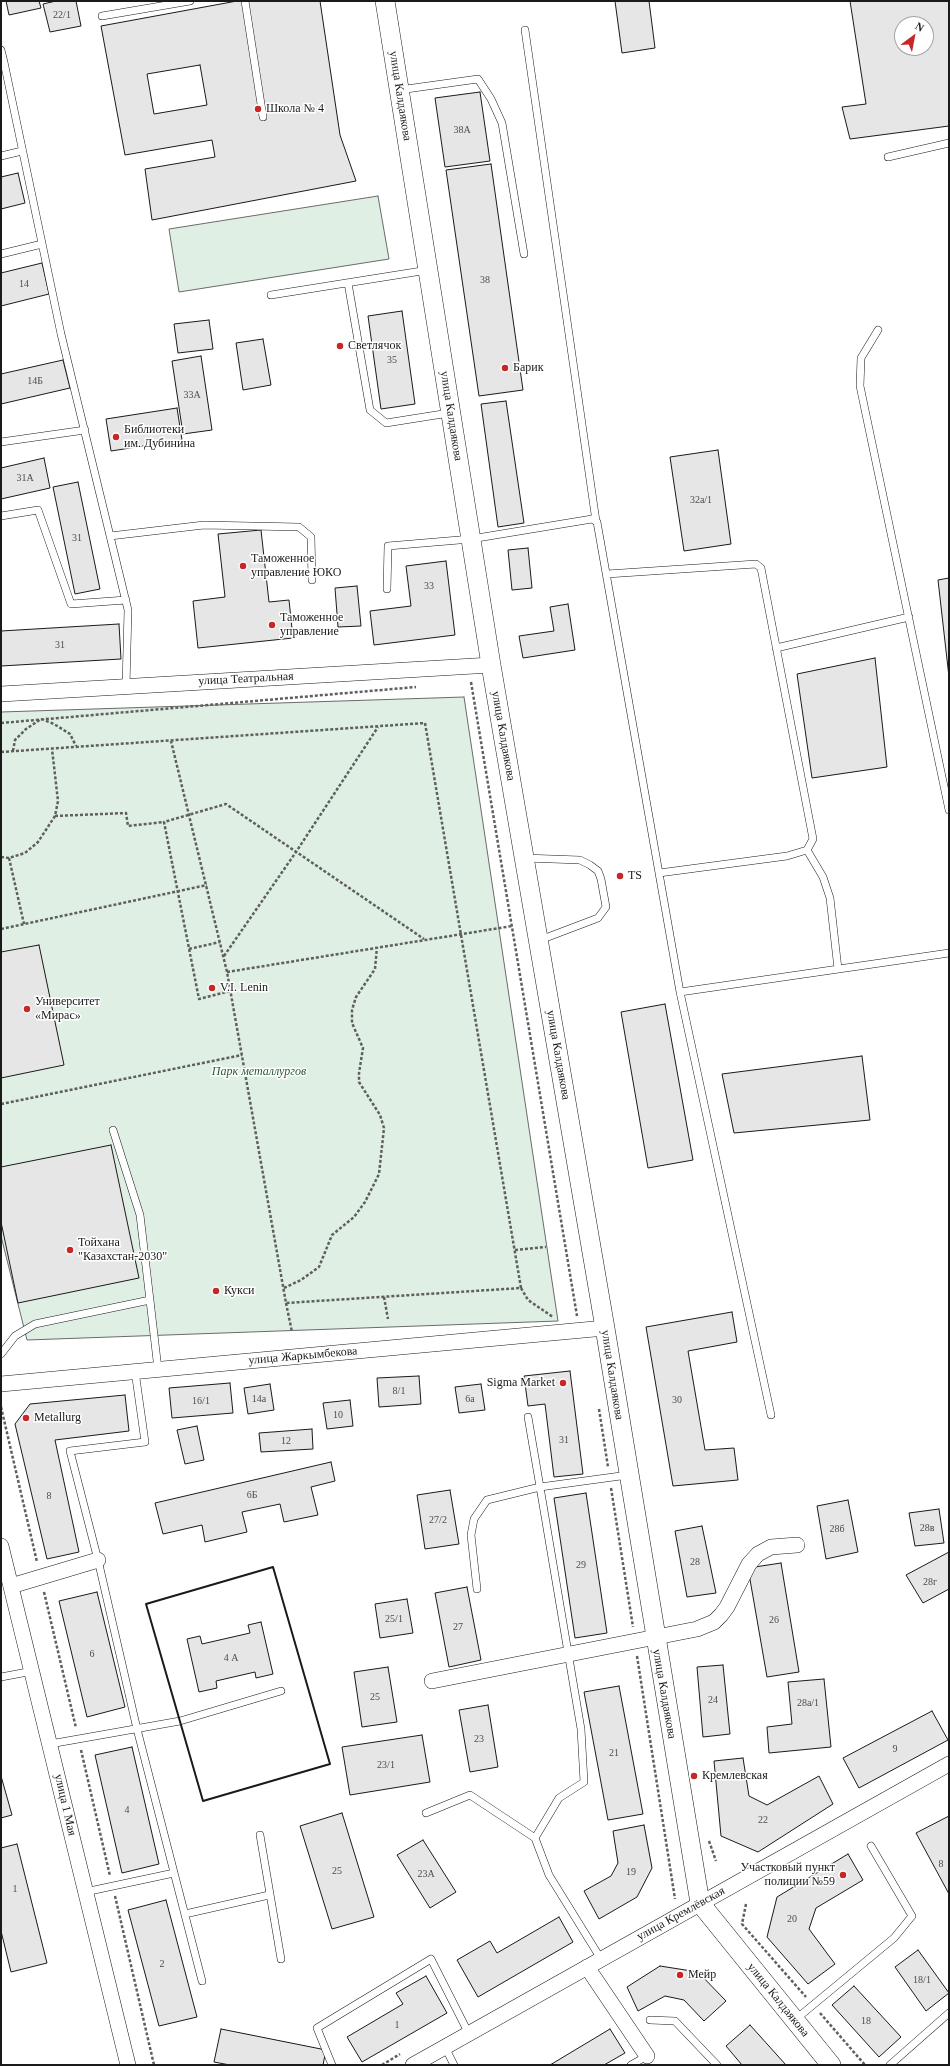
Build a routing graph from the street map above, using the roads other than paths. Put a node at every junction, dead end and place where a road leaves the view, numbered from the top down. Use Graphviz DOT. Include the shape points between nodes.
graph roads {
  1 [pos="190,1"];
  2 [pos="245,1"];
  3 [pos="385,1"];
  4 [pos="102,16"];
  5 [pos="526,30"];
  6 [pos="1,50"];
  7 [pos="2,63"];
  8 [pos="399,90"];
  9 [pos="263,117"];
  10 [pos="949,143"];
  11 [pos="22,151"];
  12 [pos="1,156"];
  13 [pos="888,157"];
  14 [pos="42,244"];
  15 [pos="1,254"];
  16 [pos="524,254"];
  17 [pos="428,270"];
  18 [pos="348,283"];
  19 [pos="271,295"];
  20 [pos="878,330"];
  21 [pos="451,413"];
  22 [pos="84,430"];
  23 [pos="1,442"];
  24 [pos="1,516"];
  25 [pos="596,521"];
  26 [pos="110,536"];
  27 [pos="471,539"];
  28 [pos="607,574"];
  29 [pos="312,580"];
  30 [pos="388,589"];
  31 [pos="126,600"];
  32 [pos="909,617"];
  33 [pos="776,648"];
  34 [pos="491,665"];
  35 [pos="126,686"];
  36 [pos="1,694"];
  37 [pos="949,810"];
  38 [pos="807,850"];
  39 [pos="524,858"];
  40 [pos="659,874"];
  41 [pos="538,940"];
  42 [pos="949,953"];
  43 [pos="838,970"];
  44 [pos="680,992"];
  45 [pos="113,1130"];
  46 [pos="150,1300"];
  47 [pos="605,1328"];
  48 [pos="1,1354"];
  49 [pos="158,1369"];
  50 [pos="135,1371"];
  51 [pos="1,1384"];
  52 [pos="771,1415"];
  53 [pos="528,1417"];
  54 [pos="628,1475"];
  55 [pos="540,1487"];
  56 [pos="797,1545"];
  57 [pos="1,1546"];
  58 [pos="98,1560"];
  59 [pos="11,1586"];
  60 [pos="477,1589"];
  61 [pos="655,1637"];
  62 [pos="567,1654"];
  63 [pos="33,1671"];
  64 [pos="1,1677"];
  65 [pos="432,1681"];
  66 [pos="281,1691"];
  67 [pos="137,1729"];
  68 [pos="50,1744"];
  69 [pos="949,1764"];
  70 [pos="426,1813"];
  71 [pos="260,1835"];
  72 [pos="535,1838"];
  73 [pos="871,1846"];
  74 [pos="174,1873"];
  75 [pos="85,1892"];
  76 [pos="269,1895"];
  77 [pos="700,1903"];
  78 [pos="185,1914"];
  79 [pos="281,1959"];
  80 [pos="601,1959"];
  81 [pos="587,1967"];
  82 [pos="202,1981"];
  83 [pos="949,2013"];
  84 [pos="650,2020"];
  85 [pos="794,2021"];
  86 [pos="469,2034"];
  87 [pos="445,2047"];
  88 [pos="647,2056"];
  89 [pos="826,2063"];
  90 [pos="128,2065"];
  91 [pos="332,2065"];
  92 [pos="413,2065"];
  93 [pos="454,2065"];
  94 [pos="631,2065"];
  95 [pos="716,2065"];
  96 [pos="890,2065"];
  1 -- 4 [label="lane"];
  2 -- 9 [label="lane"];
  3 -- 8 [label="street, улица Калдаякова"];
  5 -- 25 [label="lane"];
  6 -- 7 [label="lane"];
  7 -- 11 [label="lane"];
  8 -- 16 [label="lane" via="478,79 502,123"];
  8 -- 17 [label="street, улица Калдаякова"];
  10 -- 13 [label="lane"];
  11 -- 12 [label="lane"];
  11 -- 14 [label="lane"];
  14 -- 15 [label="lane"];
  14 -- 22 [label="lane"];
  17 -- 18 [label="lane"];
  17 -- 21 [label="street, улица Калдаякова"];
  18 -- 19 [label="lane"];
  18 -- 21 [label="lane" via="370,410 386,424"];
  20 -- 32 [label="lane" via="861,358 860,386"];
  21 -- 27 [label="street, улица Калдаякова"];
  22 -- 23 [label="lane"];
  22 -- 26 [label="lane"];
  24 -- 31 [label="lane" via="38,510 71,604"];
  25 -- 27 [label="lane" via="592,519"];
  25 -- 28 [label="lane"];
  26 -- 29 [label="lane" via="204,525 299,527 311,537"];
  26 -- 31 [label="lane"];
  27 -- 30 [label="lane" via="388,546"];
  27 -- 34 [label="street, улица Калдаякова"];
  28 -- 33 [label="lane" via="759,565"];
  28 -- 40 [label="lane"];
  31 -- 35 [label="lane"];
  32 -- 33 [label="lane"];
  32 -- 37 [label="lane"];
  33 -- 38 [label="lane" via="813,839"];
  34 -- 35 [label="street, улица Театральная"];
  34 -- 39 [label="street, улица Калдаякова"];
  35 -- 36 [label="street, улица Театральная"];
  38 -- 40 [label="lane" via="787,856"];
  38 -- 43 [label="lane" via="823,877 830,898"];
  39 -- 41 [label="street, улица Калдаякова"];
  39 -- 41 [label="lane" via="580,860 590,865 598,871 606,906 598,918 591,922"];
  40 -- 44 [label="lane"];
  41 -- 47 [label="street, улица Калдаякова"];
  42 -- 43 [label="lane"];
  43 -- 44 [label="lane"];
  44 -- 52 [label="lane"];
  45 -- 46 [label="lane" via="140,1215"];
  46 -- 48 [label="lane" via="35,1324 15,1336"];
  46 -- 49 [label="lane"];
  47 -- 49 [label="street, улица Жаркымбекова"];
  47 -- 54 [label="street, улица Калдаякова"];
  49 -- 50 [label="street, улица Жаркымбекова"];
  50 -- 51 [label="street, улица Жаркымбекова"];
  50 -- 58 [label="lane" via="145,1442 70,1451"];
  53 -- 55 [label="lane"];
  54 -- 55 [label="lane"];
  54 -- 61 [label="street, улица Калдаякова"];
  55 -- 60 [label="lane" via="487,1500 474,1519 471,1535"];
  55 -- 62 [label="lane"];
  56 -- 61 [label="street" via="771,1547 758,1554 749,1564 727,1607 714,1622 697,1629"];
  57 -- 59 [label="street, улица 1 Мая"];
  58 -- 59 [label="street"];
  58 -- 67 [label="lane"];
  59 -- 63 [label="street, улица 1 Мая"];
  61 -- 62 [label="street"];
  61 -- 77 [label="street, улица Калдаякова"];
  62 -- 65 [label="street"];
  62 -- 72 [label="lane" via="581,1729 584,1782 559,1798"];
  63 -- 64 [label="lane"];
  63 -- 68 [label="street, улица 1 Мая"];
  66 -- 67 [label="lane" via="180,1720"];
  67 -- 68 [label="lane"];
  67 -- 74 [label="lane"];
  68 -- 75 [label="street, улица 1 Мая"];
  69 -- 77 [label="street, улица Кремлёвская"];
  70 -- 72 [label="lane" via="470,1795"];
  71 -- 76 [label="lane"];
  72 -- 80 [label="lane" via="549,1875"];
  73 -- 85 [label="lane" via="912,1916 894,1938"];
  74 -- 75 [label="lane"];
  74 -- 78 [label="lane"];
  75 -- 90 [label="street, улица 1 Мая"];
  76 -- 78 [label="lane"];
  76 -- 79 [label="lane"];
  77 -- 80 [label="street, улица Кремлёвская"];
  77 -- 85 [label="street, улица Калдаякова"];
  78 -- 82 [label="lane"];
  80 -- 81 [label="street, улица Кремлёвская"];
  81 -- 86 [label="street, улица Кремлёвская"];
  81 -- 88 [label="street"];
  83 -- 96 [label="lane"];
  84 -- 95 [label="lane" via="675,2021"];
  85 -- 89 [label="street, улица Калдаякова"];
  86 -- 87 [label="street, улица Кремлёвская"];
  86 -- 91 [label="lane" via="431,1959 317,2028"];
  87 -- 92 [label="street, улица Кремлёвская"];
  87 -- 93 [label="lane"];
  88 -- 94 [label="lane"];
}
